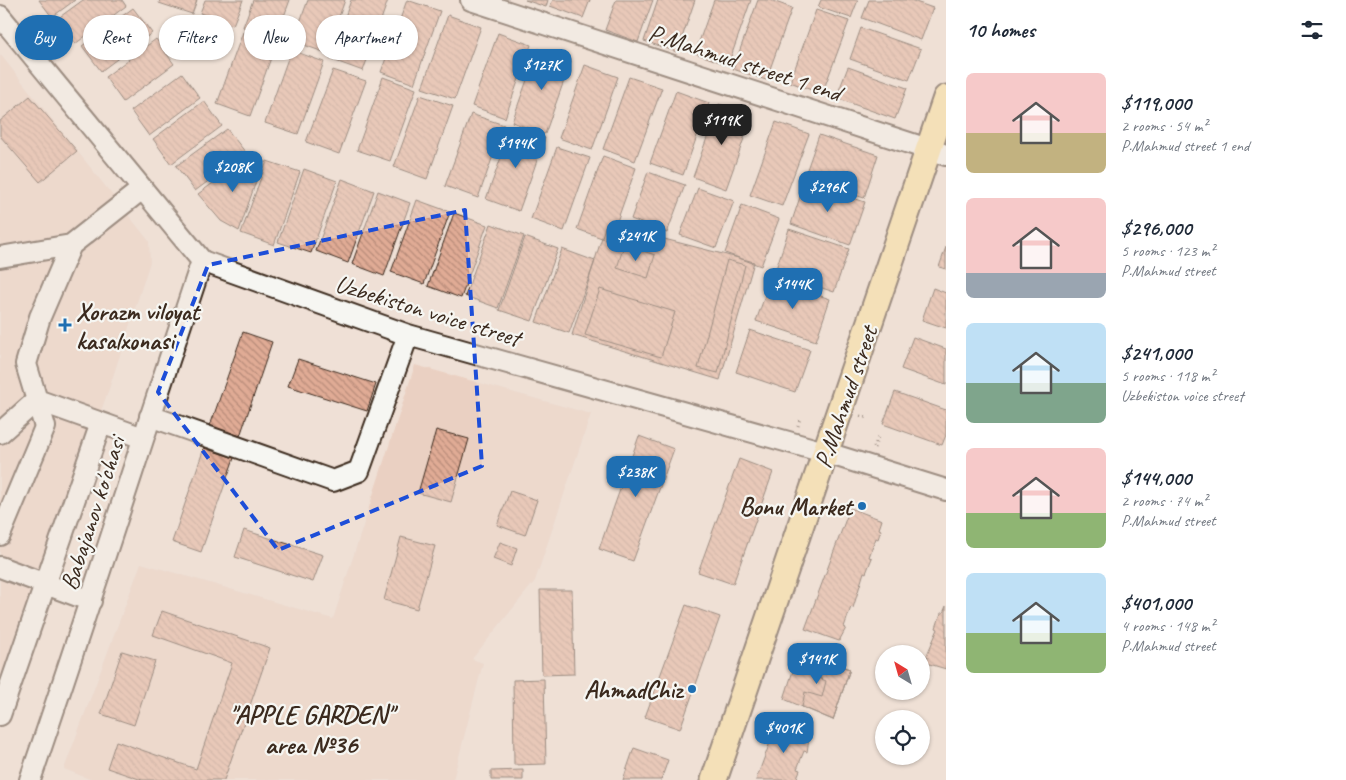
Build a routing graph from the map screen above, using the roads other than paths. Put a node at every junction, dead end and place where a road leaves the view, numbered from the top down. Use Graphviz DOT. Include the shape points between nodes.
graph roads {
  1 [pos="471,0"];
  2 [pos="0,16"];
  3 [pos="946,98"];
  4 [pos="937,152"];
  5 [pos="142,189"];
  6 [pos="71,245"];
  7 [pos="0,257"];
  8 [pos="202,261"];
  9 [pos="408,335"];
  10 [pos="37,400"];
  11 [pos="150,416"];
  12 [pos="101,423"];
  13 [pos="0,433"];
  14 [pos="143,438"];
  15 [pos="826,454"];
  16 [pos="946,490"];
  17 [pos="0,535"];
  18 [pos="0,567"];
  19 [pos="44,583"];
  20 [pos="92,601"];
  21 [pos="0,715"];
  22 [pos="30,780"];
  23 [pos="714,780"];
  1 -- 4 [label="street, P.Mahmud street 1 end"];
  2 -- 5 [label="street"];
  3 -- 4 [label="main road, P.Mahmud street"];
  4 -- 15 [label="main road, P.Mahmud street"];
  5 -- 6 [label="street"];
  5 -- 8 [label="street"];
  6 -- 7 [label="street"];
  6 -- 10 [label="street" via="40,317 26,364"];
  8 -- 9 [label="street, Uzbekiston voice street"];
  8 -- 11 [label="street, Babajanov ko'chasi"];
  9 -- 11 [label="street" via="360,471 333,481"];
  9 -- 15 [label="street, Uzbekiston voice street"];
  10 -- 12 [label="street"];
  10 -- 13 [label="street"];
  10 -- 17 [label="street" via="45,426"];
  11 -- 14 [label="street, Babajanov ko'chasi"];
  12 -- 14 [label="street"];
  12 -- 19 [label="street"];
  14 -- 20 [label="street, Babajanov ko'chasi"];
  15 -- 16 [label="street, Uzbekiston voice street"];
  15 -- 23 [label="main road, P.Mahmud street"];
  18 -- 19 [label="street"];
  19 -- 20 [label="street"];
  19 -- 21 [label="street"];
  20 -- 22 [label="street, Babajanov ko'chasi"];
}
